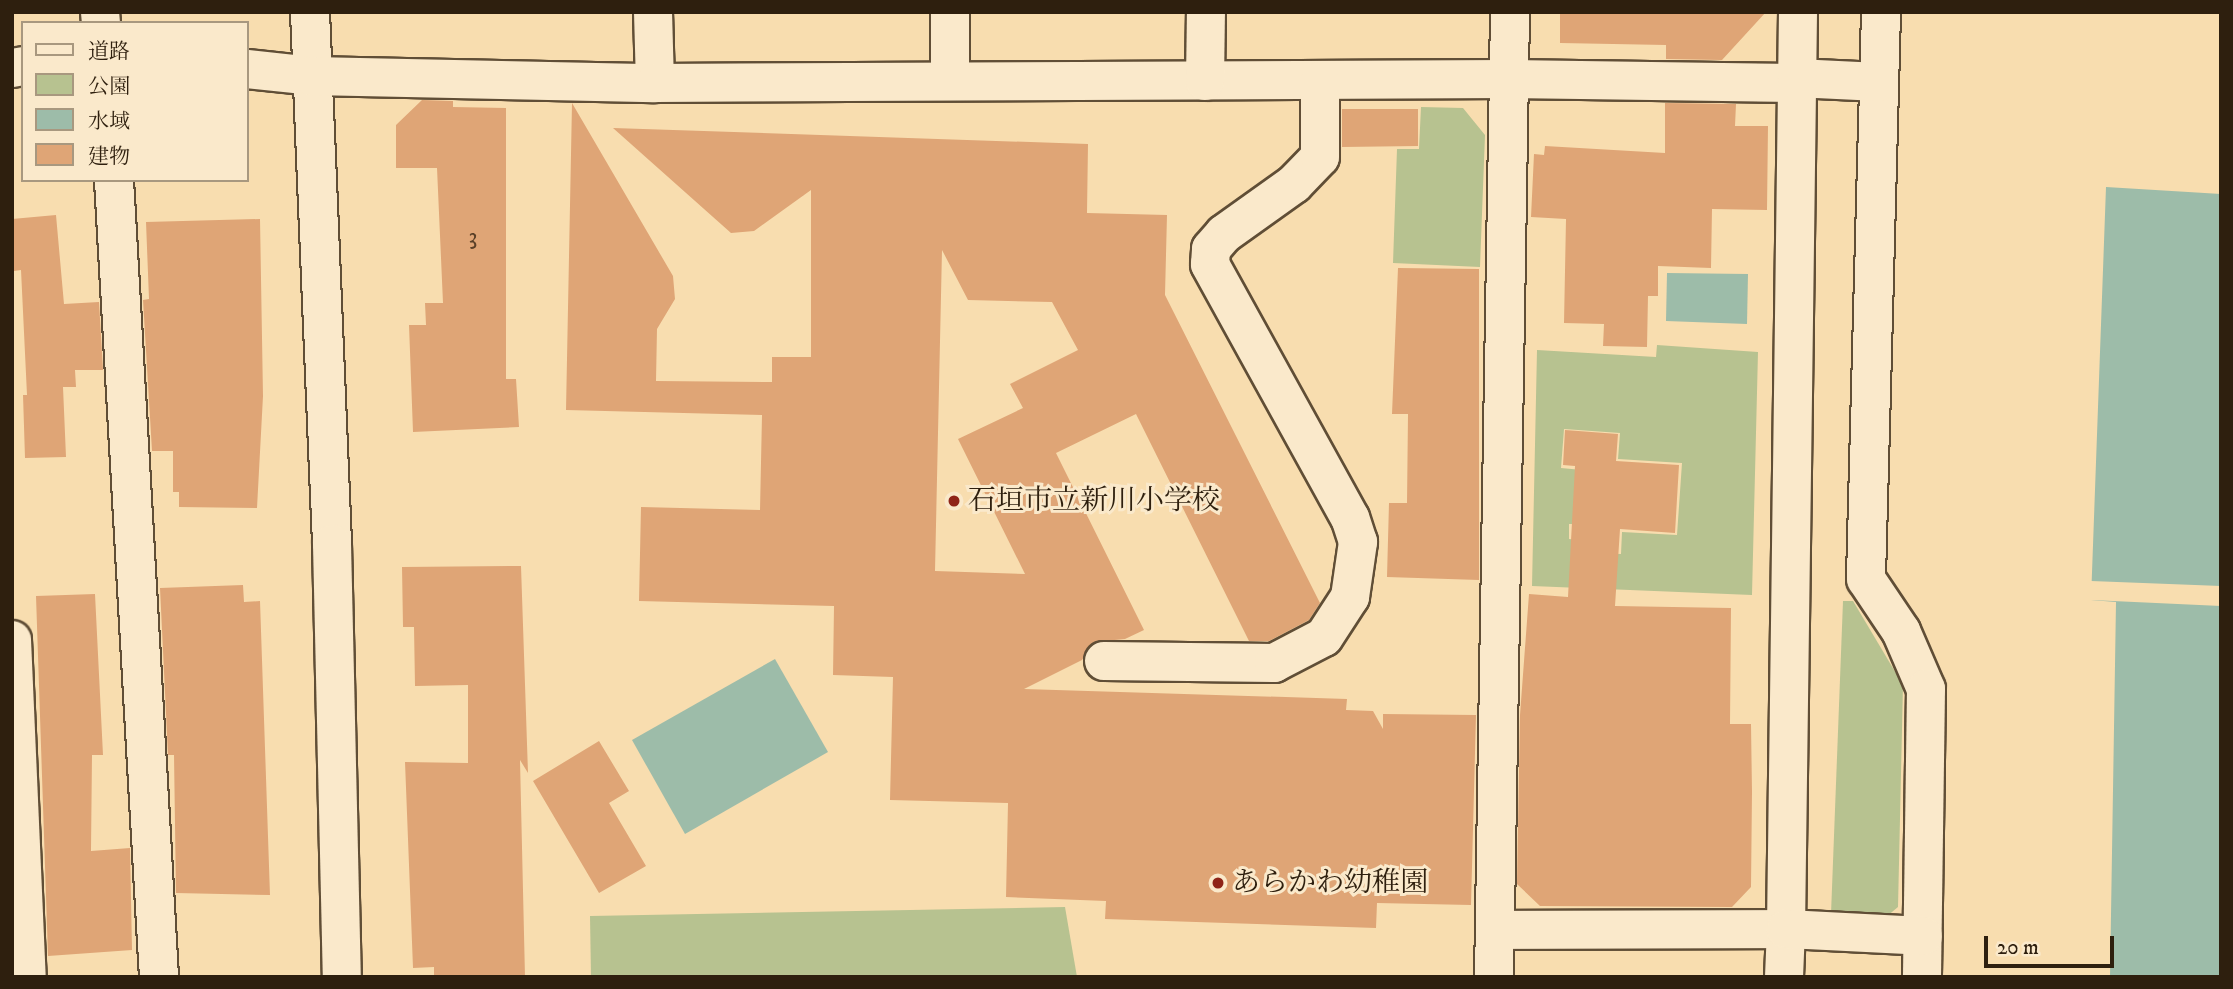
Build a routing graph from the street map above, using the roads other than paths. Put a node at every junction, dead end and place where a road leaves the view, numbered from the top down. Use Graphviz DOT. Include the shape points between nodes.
graph roads {
  1 [pos="310,12"];
  2 [pos="653,12"];
  3 [pos="950,12"];
  4 [pos="1206,12"];
  5 [pos="1510,12"];
  6 [pos="1798,12"];
  7 [pos="1881,12"];
  8 [pos="248,69"];
  9 [pos="312,76"];
  10 [pos="1509,79"];
  11 [pos="950,80"];
  12 [pos="1320,81"];
  13 [pos="1796,81"];
  14 [pos="1879,82"];
  15 [pos="655,83"];
  16 [pos="1187,88"];
  17 [pos="114,182"];
  18 [pos="12,640"];
  19 [pos="1104,661"];
  20 [pos="1786,929"];
  21 [pos="1495,930"];
  22 [pos="1923,936"];
  23 [pos="27,977"];
  24 [pos="159,977"];
  25 [pos="342,977"];
  26 [pos="1494,977"];
  27 [pos="1784,977"];
  28 [pos="1922,977"];
  1 -- 9 [label="street"];
  2 -- 15 [label="street"];
  3 -- 11 [label="street"];
  4 -- 16 [label="street"];
  5 -- 10 [label="street"];
  6 -- 13 [label="street"];
  7 -- 14 [label="street"];
  8 -- 9 [label="street"];
  9 -- 15 [label="street"];
  9 -- 25 [label="street" via="332,544"];
  10 -- 12 [label="street"];
  10 -- 13 [label="street"];
  10 -- 21 [label="street"];
  11 -- 15 [label="street"];
  11 -- 16 [label="street"];
  12 -- 16 [label="street"];
  12 -- 19 [label="street" via="1320,157 1294,184 1224,234 1211,249 1210,264 1350,518 1358,542 1350,597 1324,637 1274,663"];
  13 -- 14 [label="street"];
  13 -- 20 [label="street"];
  14 -- 22 [label="street" via="1866,579 1901,631 1926,689"];
  17 -- 24 [label="street"];
  18 -- 23 [label="street"];
  20 -- 21 [label="street"];
  20 -- 22 [label="street"];
  20 -- 27 [label="street"];
  21 -- 26 [label="street"];
  22 -- 28 [label="street"];
}
